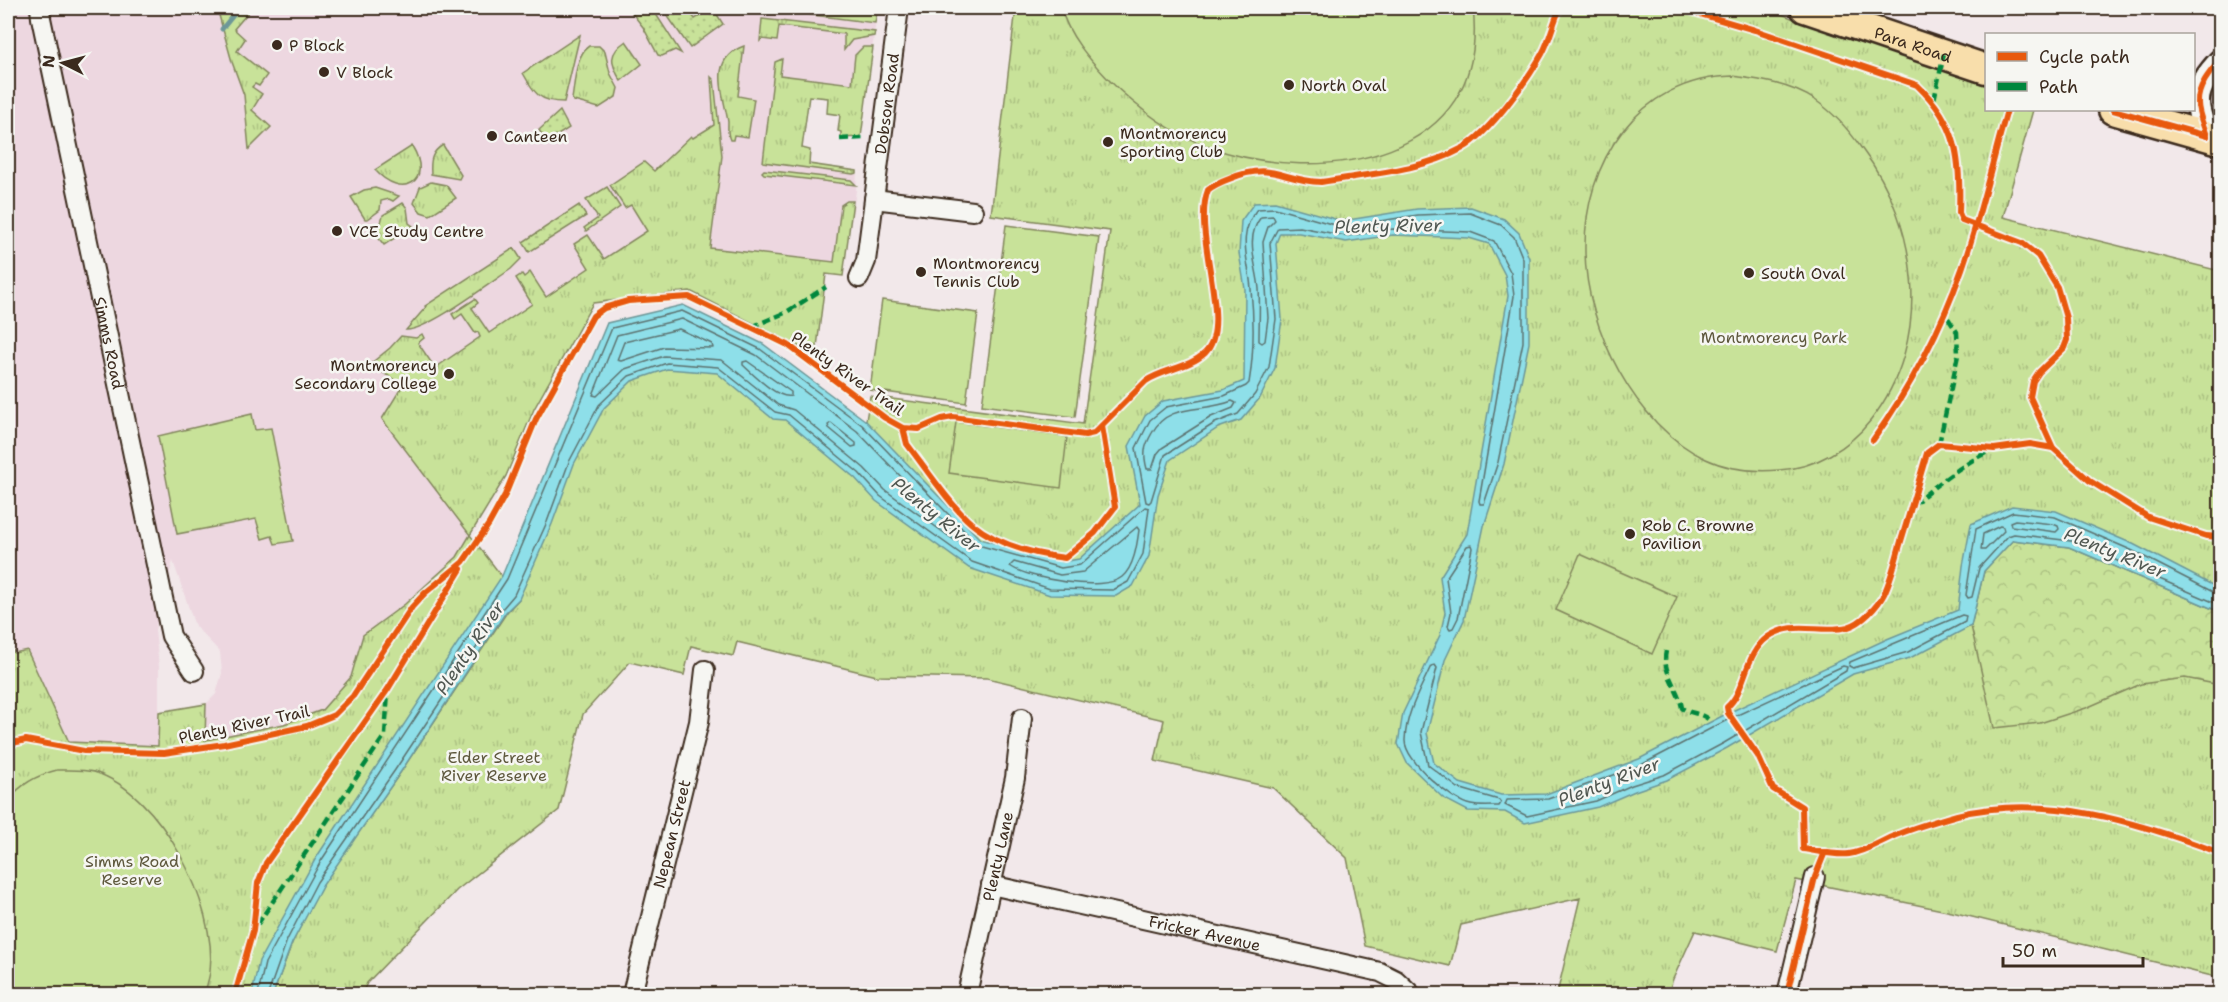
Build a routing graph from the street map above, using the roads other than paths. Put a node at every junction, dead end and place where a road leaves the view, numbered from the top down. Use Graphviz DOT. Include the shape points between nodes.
graph roads {
  1 [pos="40,8"];
  2 [pos="899,8"];
  3 [pos="1805,8"];
  4 [pos="2220,61"];
  5 [pos="1985,69"];
  6 [pos="2118,111"];
  7 [pos="2216,130"];
  8 [pos="874,199"];
  9 [pos="973,211"];
  10 [pos="859,278"];
  11 [pos="194,670"];
  12 [pos="705,670"];
  13 [pos="1022,718"];
  14 [pos="1815,877"];
  15 [pos="991,885"];
  16 [pos="632,994"];
  17 [pos="967,994"];
  18 [pos="1410,994"];
  19 [pos="1787,994"];
  1 -- 11 [label="street, Simms Road" via="171,636"];
  2 -- 8 [label="street, Dobson Road"];
  3 -- 5 [label="main road, Para Road"];
  4 -- 7 [label="street" via="2207,76 2198,104"];
  6 -- 7 [label="main road"];
  8 -- 9 [label="street"];
  8 -- 10 [label="street, Dobson Road" via="866,261"];
  12 -- 16 [label="street, Nepean Street" via="699,722"];
  13 -- 15 [label="street, Plenty Lane" via="1015,778"];
  14 -- 19 [label="street"];
  15 -- 17 [label="street, Plenty Lane"];
  15 -- 18 [label="street, Fricker Avenue" via="1380,972 1396,980"];
}
